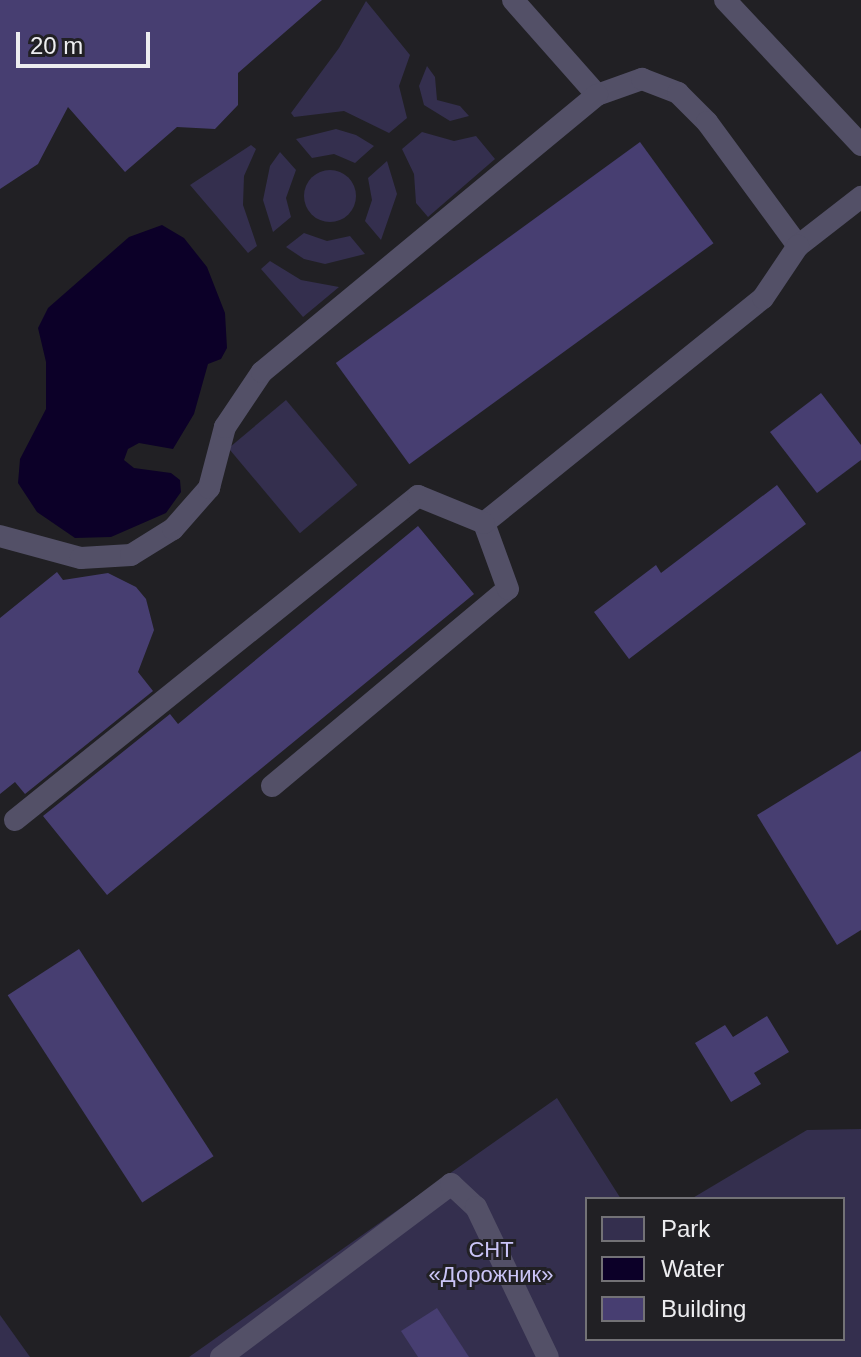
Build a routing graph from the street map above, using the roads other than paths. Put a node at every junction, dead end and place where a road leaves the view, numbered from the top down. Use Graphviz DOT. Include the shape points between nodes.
graph roads {
  1 [pos="513,0"];
  2 [pos="725,0"];
  3 [pos="597,95"];
  4 [pos="861,145"];
  5 [pos="861,197"];
  6 [pos="798,246"];
  7 [pos="484,523"];
  8 [pos="0,536"];
  9 [pos="272,786"];
  10 [pos="15,820"];
  11 [pos="221,1357"];
  12 [pos="548,1357"];
  1 -- 3 [label="lane"];
  2 -- 4 [label="lane"];
  3 -- 6 [label="lane" via="642,79 678,93 707,122"];
  3 -- 8 [label="lane" via="262,372 225,427 209,488 173,529 131,555 81,558"];
  5 -- 6 [label="lane"];
  6 -- 7 [label="lane" via="763,298"];
  7 -- 9 [label="lane" via="508,589"];
  7 -- 10 [label="lane" via="418,496"];
  11 -- 12 [label="lane" via="451,1184 476,1207"];
}
